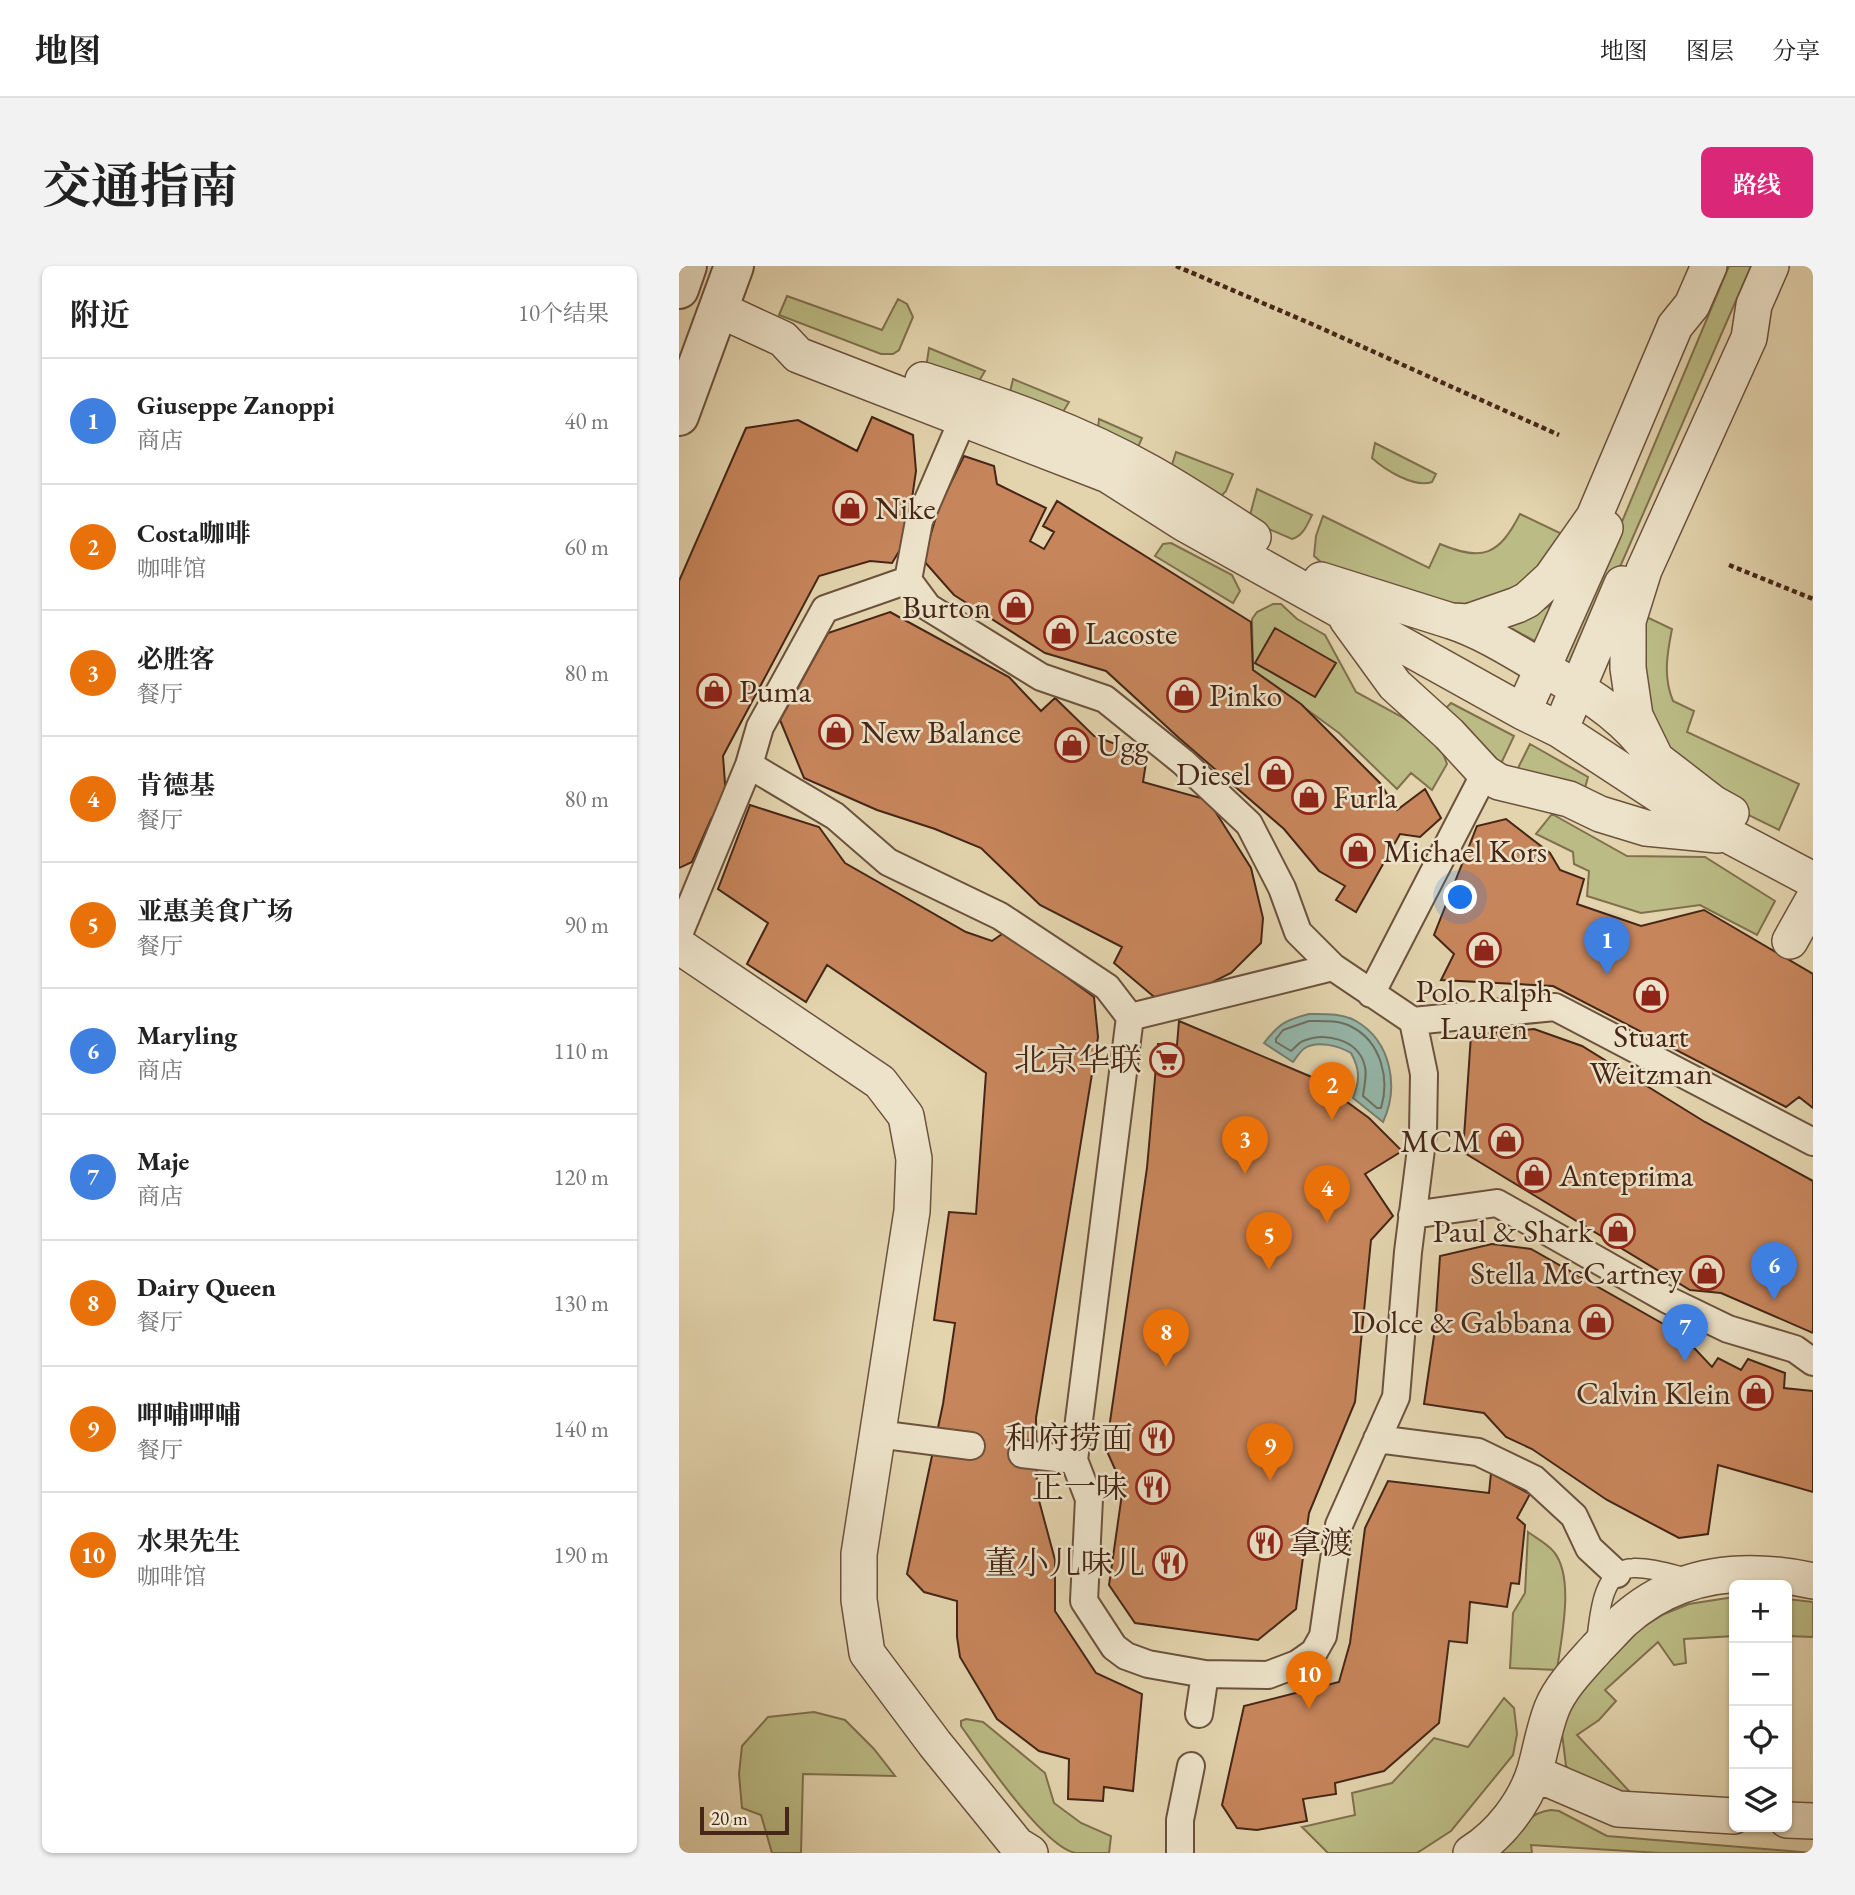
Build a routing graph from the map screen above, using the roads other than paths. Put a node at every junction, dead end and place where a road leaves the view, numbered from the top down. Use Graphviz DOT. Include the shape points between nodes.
graph roads {
  1 [pos="687,266"];
  2 [pos="734,266"];
  3 [pos="1709,266"];
  4 [pos="1771,266"];
  5 [pos="679,289"];
  6 [pos="1692,304"];
  7 [pos="1754,305"];
  8 [pos="718,309"];
  9 [pos="912,388"];
  10 [pos="679,416"];
  11 [pos="963,419"];
  12 [pos="908,580"];
  13 [pos="1341,610"];
  14 [pos="1451,621"];
  15 [pos="1544,669"];
  16 [pos="1578,689"];
  17 [pos="1523,712"];
  18 [pos="1560,730"];
  19 [pos="1656,760"];
  20 [pos="749,765"];
  21 [pos="1485,773"];
  22 [pos="1732,836"];
  23 [pos="1803,867"];
  24 [pos="1813,900"];
  25 [pos="679,934"];
  26 [pos="1790,942"];
  27 [pos="679,946"];
  28 [pos="1333,967"];
  29 [pos="1371,994"];
  30 [pos="1130,1017"];
  31 [pos="1413,1021"];
  32 [pos="1813,1142"];
  33 [pos="1412,1215"];
  34 [pos="1813,1362"];
  35 [pos="877,1434"];
  36 [pos="1377,1439"];
  37 [pos="971,1446"];
  38 [pos="1022,1454"];
  39 [pos="1074,1460"];
  40 [pos="1617,1574"];
  41 [pos="1698,1580"];
  42 [pos="1813,1581"];
  43 [pos="1594,1651"];
  44 [pos="1205,1674"];
  45 [pos="1199,1714"];
  46 [pos="1191,1766"];
  47 [pos="1534,1773"];
  48 [pos="1729,1816"];
  49 [pos="1792,1820"];
  50 [pos="1813,1821"];
  51 [pos="1030,1853"];
  52 [pos="1180,1853"];
  53 [pos="1471,1853"];
  1 -- 5 [label="street"];
  2 -- 8 [label="street"];
  3 -- 6 [label="street"];
  4 -- 7 [label="street"];
  6 -- 14 [label="street" via="1675,326 1594,517 1551,578 1517,605 1468,622"];
  6 -- 15 [label="street" via="1692,328"];
  7 -- 16 [label="street" via="1730,327"];
  7 -- 19 [label="street" via="1749,338 1644,570 1629,621 1628,668 1635,716"];
  8 -- 9 [label="street" via="783,339 807,338"];
  8 -- 10 [label="street"];
  9 -- 11 [label="street"];
  9 -- 14 [label="street" via="984,400 1078,436 1138,466 1324,583"];
  11 -- 12 [label="street" via="919,521"];
  11 -- 13 [label="street" via="1108,475 1185,524"];
  12 -- 20 [label="street" via="825,609 760,727"];
  12 -- 28 [label="street" via="928,607 1041,677 1105,699 1183,762 1249,824 1282,888 1298,932"];
  13 -- 17 [label="street"];
  13 -- 21 [label="street" via="1395,685"];
  14 -- 15 [label="street" via="1476,629"];
  15 -- 16 [label="street"];
  15 -- 17 [label="street"];
  16 -- 18 [label="street"];
  16 -- 19 [label="street" via="1623,720"];
  17 -- 18 [label="street"];
  18 -- 22 [label="street" via="1690,815"];
  19 -- 23 [label="street"];
  20 -- 25 [label="street"];
  20 -- 30 [label="street" via="835,817 888,862 1000,916 1064,958 1107,987"];
  21 -- 22 [label="street" via="1499,782 1569,799 1646,828"];
  21 -- 29 [label="street"];
  22 -- 23 [label="street"];
  24 -- 26 [label="street"];
  27 -- 35 [label="street" via="880,1082 906,1116 914,1159 912,1211"];
  28 -- 29 [label="street"];
  28 -- 30 [label="street"];
  29 -- 31 [label="street"];
  30 -- 39 [label="street"];
  31 -- 32 [label="street" via="1555,1007"];
  31 -- 33 [label="street" via="1424,1074 1423,1133"];
  33 -- 34 [label="street" via="1497,1203 1668,1300 1728,1329 1795,1349"];
  33 -- 36 [label="street" via="1396,1397"];
  35 -- 37 [label="street"];
  35 -- 51 [label="street" via="859,1554 859,1600 867,1653 1017,1845"];
  36 -- 40 [label="street" via="1478,1452 1534,1479 1574,1516 1589,1548"];
  36 -- 44 [label="street" via="1339,1525 1324,1636 1314,1652 1268,1675"];
  38 -- 39 [label="street"];
  39 -- 44 [label="street" via="1089,1499 1084,1601 1114,1647 1126,1656"];
  40 -- 41 [label="lane" via="1634,1567"];
  40 -- 43 [label="lane" via="1605,1595"];
  41 -- 42 [label="street" via="1721,1573 1757,1572"];
  41 -- 43 [label="street" via="1648,1602"];
  43 -- 47 [label="street" via="1553,1707"];
  44 -- 45 [label="street"];
  46 -- 52 [label="street" via="1180,1820"];
  47 -- 48 [label="street" via="1618,1809"];
  47 -- 53 [label="street" via="1516,1810"];
  49 -- 50 [label="street"];
}
